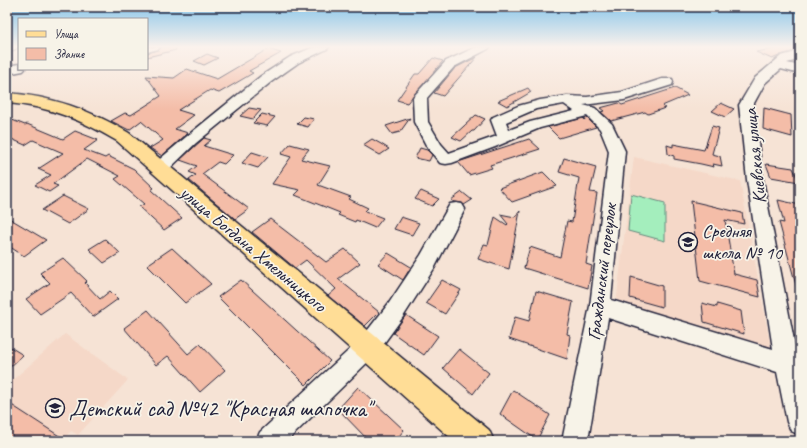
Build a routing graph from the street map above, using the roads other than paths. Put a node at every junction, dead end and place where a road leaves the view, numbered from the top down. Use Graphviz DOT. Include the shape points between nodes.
graph roads {
  1 [pos="18,68"];
  2 [pos="282,68"];
  3 [pos="446,68"];
  4 [pos="775,68"];
  5 [pos="7,70"];
  6 [pos="667,82"];
  7 [pos="7,98"];
  8 [pos="567,100"];
  9 [pos="590,111"];
  10 [pos="505,138"];
  11 [pos="160,168"];
  12 [pos="456,209"];
  13 [pos="600,306"];
  14 [pos="368,347"];
  15 [pos="793,366"];
  16 [pos="800,422"];
  17 [pos="270,441"];
  18 [pos="478,441"];
  19 [pos="575,441"];
  1 -- 5 [label="street"];
  2 -- 11 [label="street" via="191,140"];
  3 -- 10 [label="street" via="420,97 421,122 435,147 446,158"];
  4 -- 15 [label="street, Киевская улица" via="760,81 746,105 755,180"];
  6 -- 8 [label="street" via="624,96 587,101"];
  7 -- 11 [label="main road, улица Богдана Хмельницкого" via="58,107 99,122 123,137"];
  8 -- 9 [label="street, Гражданский переулок" via="580,109"];
  8 -- 10 [label="street" via="521,109 498,120"];
  9 -- 10 [label="street" via="535,125"];
  9 -- 13 [label="street, Гражданский переулок" via="607,127 617,151"];
  11 -- 14 [label="main road, улица Богдана Хмельницкого"];
  12 -- 14 [label="street" via="428,261"];
  13 -- 15 [label="street"];
  13 -- 19 [label="street, Гражданский переулок"];
  14 -- 17 [label="street"];
  14 -- 18 [label="main road, улица Богдана Хмельницкого"];
  15 -- 16 [label="street, Киевская улица"];
}
